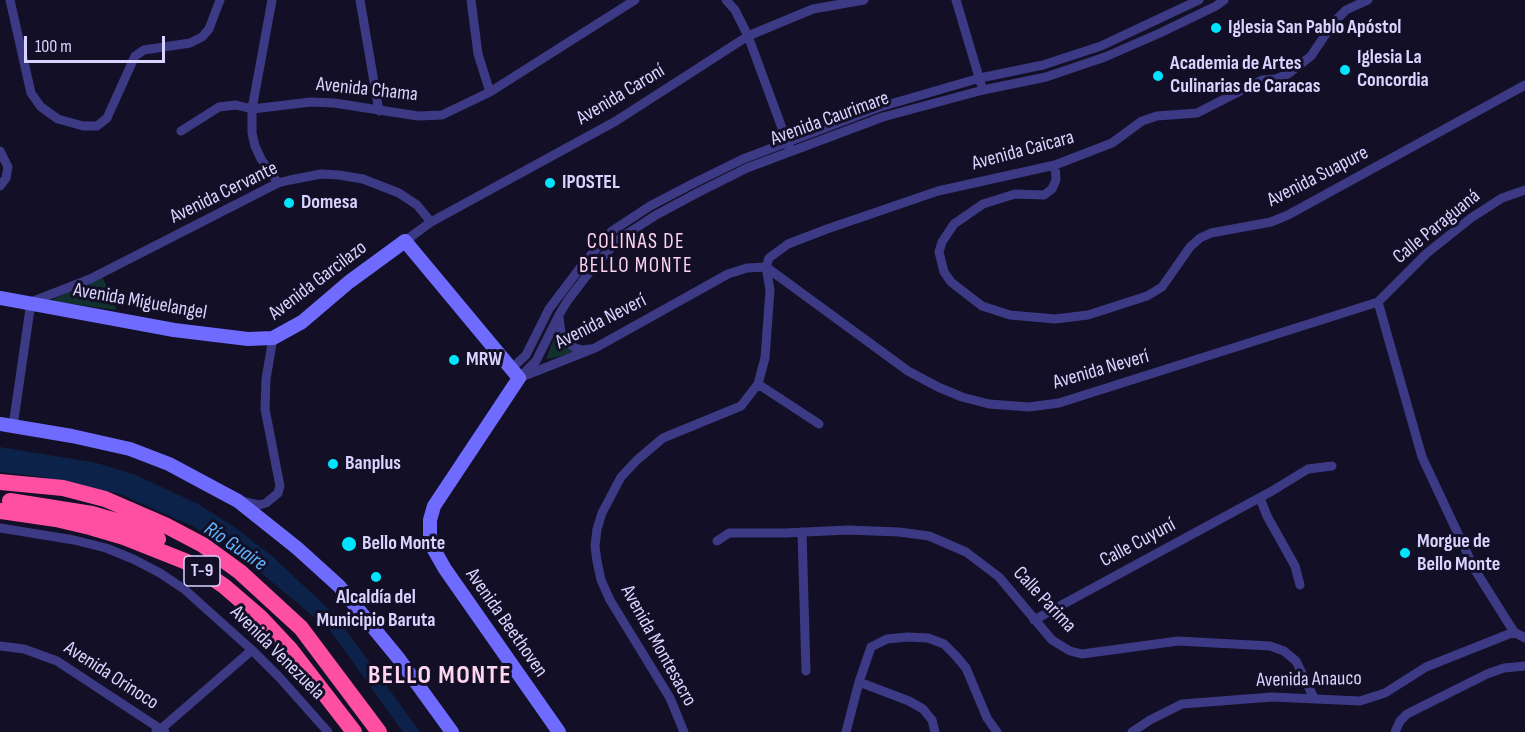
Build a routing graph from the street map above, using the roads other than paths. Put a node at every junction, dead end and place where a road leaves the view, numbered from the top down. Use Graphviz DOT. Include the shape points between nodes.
graph roads {
  1 [pos="10,0"];
  2 [pos="220,0"];
  3 [pos="272,0"];
  4 [pos="360,0"];
  5 [pos="471,0"];
  6 [pos="635,0"];
  7 [pos="726,0"];
  8 [pos="864,0"];
  9 [pos="956,0"];
  10 [pos="1199,0"];
  11 [pos="1224,0"];
  12 [pos="1368,0"];
  13 [pos="748,36"];
  14 [pos="980,78"];
  15 [pos="1525,86"];
  16 [pos="983,90"];
  17 [pos="490,92"];
  18 [pos="252,109"];
  19 [pos="379,111"];
  20 [pos="181,131"];
  21 [pos="788,142"];
  22 [pos="0,151"];
  23 [pos="791,152"];
  24 [pos="1055,165"];
  25 [pos="278,183"];
  26 [pos="0,186"];
  27 [pos="1525,190"];
  28 [pos="431,222"];
  29 [pos="405,241"];
  30 [pos="766,267"];
  31 [pos="0,298"];
  32 [pos="31,302"];
  33 [pos="1378,302"];
  34 [pos="560,313"];
  35 [pos="273,338"];
  36 [pos="595,348"];
  37 [pos="515,374"];
  38 [pos="758,384"];
  39 [pos="819,424"];
  40 [pos="6,425"];
  41 [pos="1332,466"];
  42 [pos="0,482"];
  43 [pos="1260,498"];
  44 [pos="0,500"];
  45 [pos="238,501"];
  46 [pos="0,511"];
  47 [pos="0,528"];
  48 [pos="802,532"];
  49 [pos="717,541"];
  50 [pos="1300,585"];
  51 [pos="224,586"];
  52 [pos="1034,620"];
  53 [pos="1514,632"];
  54 [pos="1525,638"];
  55 [pos="0,646"];
  56 [pos="252,650"];
  57 [pos="1525,666"];
  58 [pos="806,671"];
  59 [pos="859,682"];
  60 [pos="1314,698"];
  61 [pos="160,731"];
  62 [pos="328,732"];
  63 [pos="354,732"];
  64 [pos="379,732"];
  65 [pos="452,732"];
  66 [pos="559,732"];
  67 [pos="684,732"];
  68 [pos="846,732"];
  69 [pos="935,732"];
  70 [pos="997,732"];
  71 [pos="1132,732"];
  72 [pos="1395,732"];
  1 -- 2 [label="street" via="31,93 41,107 58,119 97,126 107,118 135,56 202,37"];
  3 -- 18 [label="street"];
  4 -- 19 [label="street"];
  5 -- 17 [label="street" via="473,31"];
  6 -- 17 [label="street, Avenida Chama"];
  7 -- 13 [label="street"];
  8 -- 13 [label="street, Avenida Caroní" via="813,9"];
  9 -- 14 [label="street"];
  10 -- 14 [label="street, Avenida Caurimare" via="1101,46 1043,65"];
  11 -- 16 [label="street, Avenida Caurimare" via="1105,57 1046,77"];
  12 -- 24 [label="street, Avenida Caicara" via="1346,10 1311,56 1288,74 1262,80 1197,113 1142,121 1113,143"];
  13 -- 21 [label="street"];
  13 -- 28 [label="street, Avenida Caroní" via="616,121"];
  14 -- 16 [label="street"];
  14 -- 21 [label="street, Avenida Caurimare" via="880,108"];
  15 -- 24 [label="street, Avenida Suapure" via="1288,215 1200,238 1162,287 1147,296 1088,315 1055,319 1010,315 982,306 944,272 939,252 942,242 954,224 983,204 1015,194 1044,195 1056,180"];
  16 -- 23 [label="street, Avenida Caurimare" via="883,117"];
  17 -- 19 [label="street, Avenida Chama" via="442,115"];
  18 -- 19 [label="street, Avenida Chama" via="311,102"];
  18 -- 20 [label="street, Avenida Chama" via="236,105 219,107"];
  18 -- 25 [label="street" via="255,146"];
  21 -- 23 [label="street"];
  21 -- 37 [label="street, Avenida Caurimare" via="694,183 612,231 549,309"];
  22 -- 26 [label="street" via="8,167"];
  23 -- 34 [label="street, Avenida Caurimare" via="699,192 619,240"];
  24 -- 30 [label="street, Avenida Caicara" via="938,191 827,229 788,244 769,258"];
  25 -- 28 [label="street, Avenida Cervante" via="321,174 363,179 399,193 417,205"];
  25 -- 32 [label="street, Avenida Cervante" via="118,266"];
  27 -- 33 [label="street, Calle Paraguaná" via="1502,198 1471,218 1427,253"];
  28 -- 29 [label="street, Avenida Caroní"];
  29 -- 35 [label="street, Avenida Garcilazo" via="302,322"];
  29 -- 37 [label="street"];
  30 -- 33 [label="street, Avenida Neverí" via="924,380 962,397 1021,407 1074,400"];
  30 -- 36 [label="street, Avenida Neverí" via="728,274"];
  30 -- 38 [label="street, Avenida Montesacro" via="770,290 765,358"];
  31 -- 32 [label="street, Avenida Miguelangel"];
  32 -- 35 [label="street, Avenida Miguelangel" via="174,330 248,339"];
  32 -- 40 [label="street"];
  33 -- 53 [label="street" via="1422,458 1475,570"];
  34 -- 36 [label="street" via="559,326 566,341 574,348"];
  34 -- 37 [label="street, Avenida Caurimare" via="536,361"];
  35 -- 45 [label="street, Avenida Garcilazo" via="265,409 280,486 266,504"];
  36 -- 37 [label="street, Avenida Neverí"];
  37 -- 66 [label="street, Avenida Beethoven" via="434,506 430,535 438,558 456,587"];
  38 -- 39 [label="street"];
  38 -- 67 [label="street, Avenida Montesacro" via="741,406 663,438 637,460 621,477 597,529 595,546 601,580 670,698"];
  40 -- 45 [label="street" via="130,449 169,464"];
  41 -- 43 [label="street, Calle Cuyuní" via="1308,469"];
  42 -- 64 [label="highway, T-9" via="63,488 105,499 203,545 240,572 302,628"];
  43 -- 50 [label="street" via="1295,566"];
  43 -- 52 [label="street, Calle Cuyuní"];
  44 -- 51 [label="highway" via="92,513 123,523 207,565"];
  45 -- 65 [label="street" via="339,586"];
  46 -- 51 [label="highway, T-9" via="56,519 124,537 192,564"];
  47 -- 56 [label="street, Avenida Venezuela" via="74,540 133,559 184,589"];
  48 -- 49 [label="street, Calle Parima" via="729,533"];
  48 -- 52 [label="street, Calle Parima" via="848,530 929,536 966,552 999,577"];
  48 -- 58 [label="street"];
  51 -- 63 [label="highway, T-9" via="290,649"];
  52 -- 60 [label="street, Calle Parima" via="1061,647 1082,654 1178,641 1270,646 1296,661"];
  53 -- 54 [label="street"];
  53 -- 60 [label="street, Avenida Anauco" via="1426,667 1385,693 1360,701"];
  55 -- 61 [label="street, Avenida Orinoco" via="24,649 57,661"];
  56 -- 61 [label="street"];
  56 -- 62 [label="street, Avenida Venezuela"];
  57 -- 72 [label="street" via="1487,674 1407,714"];
  59 -- 68 [label="street"];
  59 -- 69 [label="street" via="923,709"];
  59 -- 70 [label="street" via="872,647 887,639 928,638 944,644 966,668"];
  60 -- 71 [label="street, Avenida Anauco" via="1182,704"];
}
